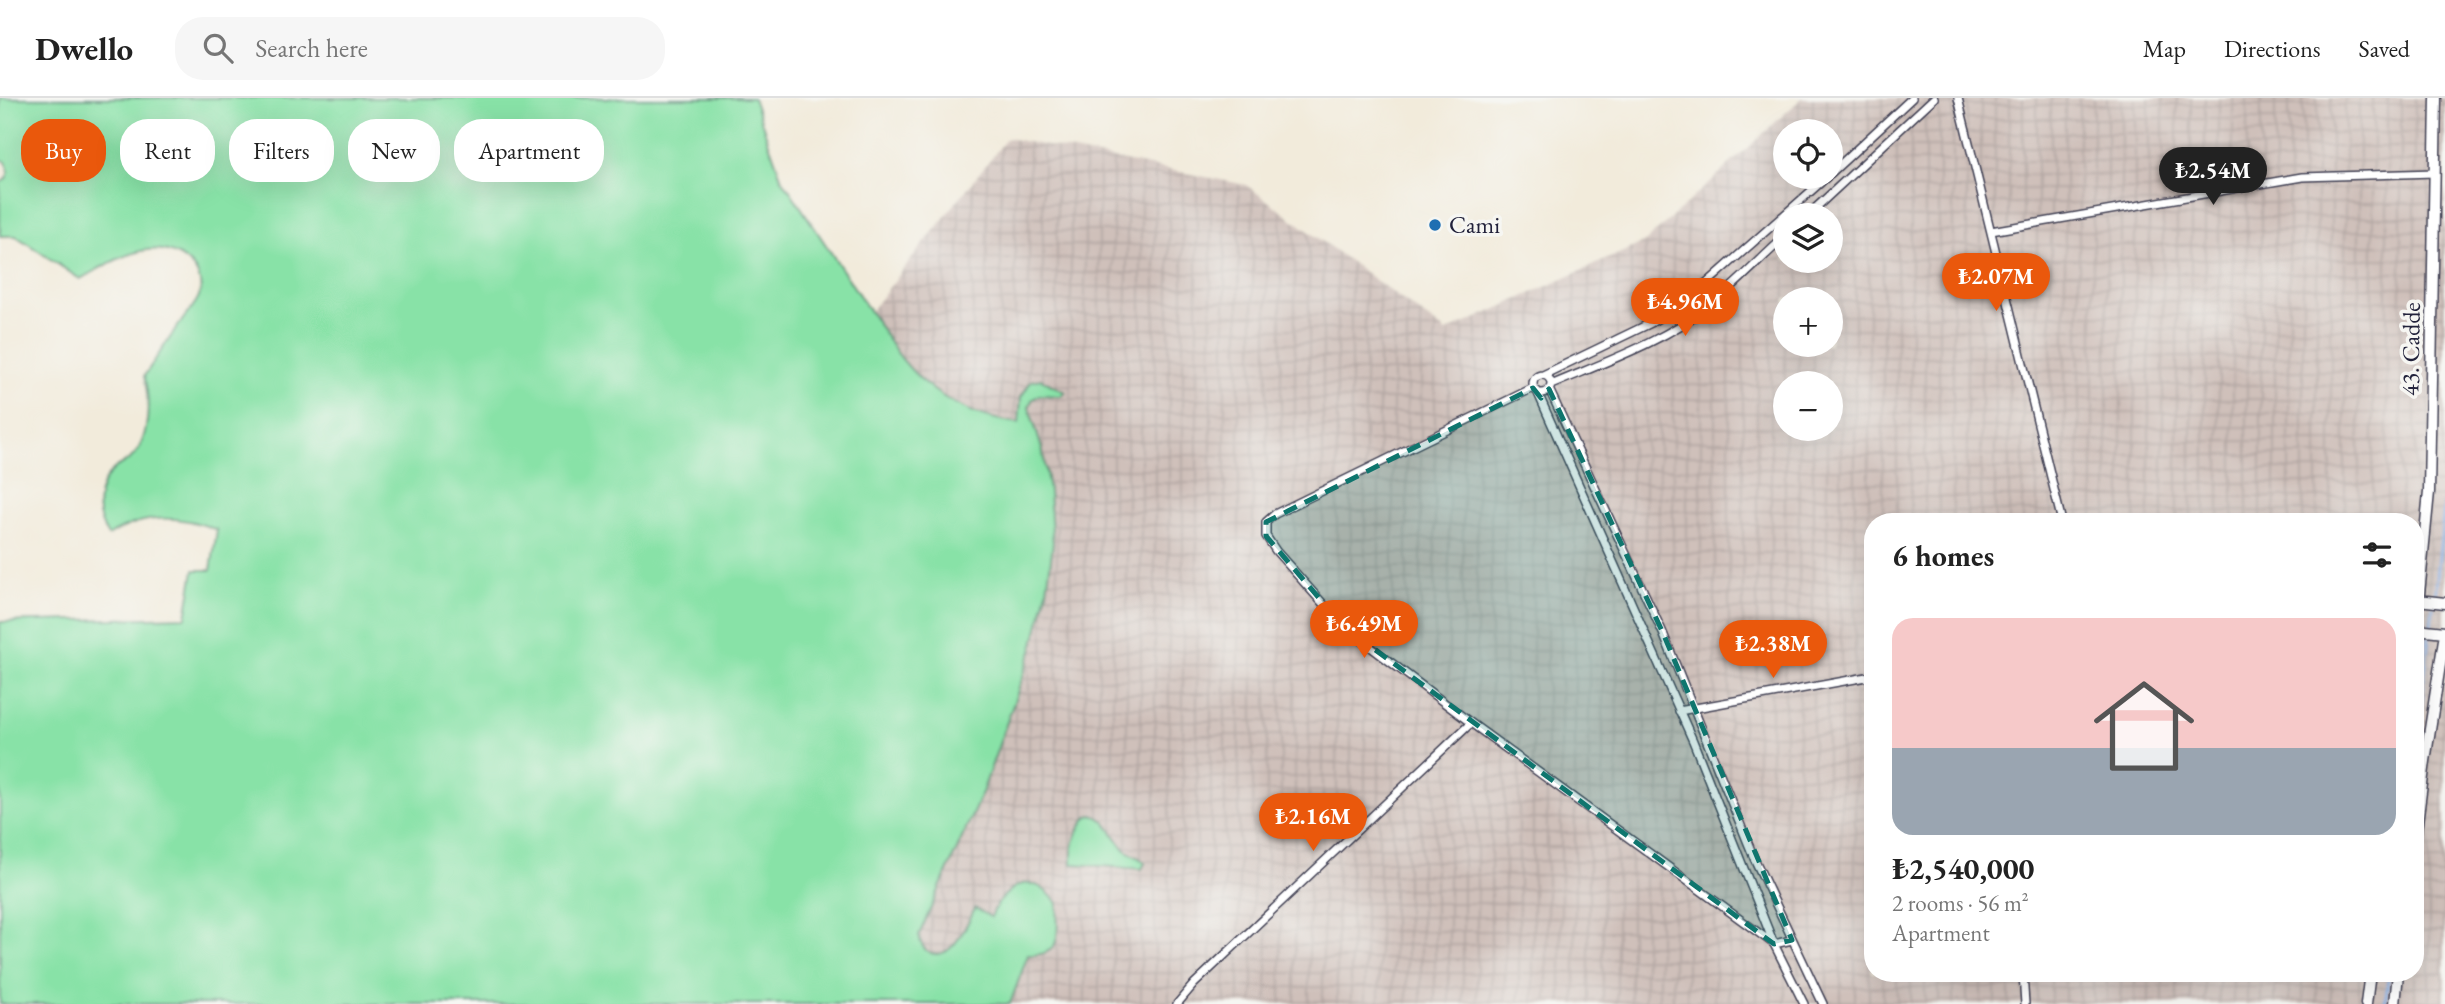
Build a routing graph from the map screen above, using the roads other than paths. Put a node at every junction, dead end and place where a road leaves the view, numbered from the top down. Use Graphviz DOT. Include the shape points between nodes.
graph roads {
  1 [pos="1912,98"];
  2 [pos="1934,98"];
  3 [pos="1958,98"];
  4 [pos="2436,98"];
  5 [pos="1843,162"];
  6 [pos="2435,173"];
  7 [pos="1814,189"];
  8 [pos="1821,203"];
  9 [pos="1991,232"];
  10 [pos="1773,248"];
  11 [pos="1543,375"];
  12 [pos="1550,387"];
  13 [pos="1535,389"];
  14 [pos="2060,513"];
  15 [pos="2424,546"];
  16 [pos="2424,601"];
  17 [pos="2445,603"];
  18 [pos="2424,630"];
  19 [pos="2445,632"];
  20 [pos="1864,677"];
  21 [pos="1693,708"];
  22 [pos="1679,712"];
  23 [pos="1471,723"];
  24 [pos="2424,761"];
  25 [pos="1792,940"];
  26 [pos="1774,944"];
  27 [pos="2024,982"];
  28 [pos="2369,982"];
  29 [pos="2397,982"];
  30 [pos="1177,1004"];
  31 [pos="1804,1004"];
  32 [pos="1823,1004"];
  33 [pos="2025,1004"];
  34 [pos="2366,1004"];
  35 [pos="2395,1004"];
  1 -- 5 [label="street"];
  2 -- 8 [label="street"];
  3 -- 9 [label="street"];
  4 -- 6 [label="main road, 43. Cadde"];
  6 -- 9 [label="street" via="2302,177"];
  6 -- 15 [label="main road, 43. Cadde" via="2430,492"];
  7 -- 11 [label="street" via="1683,304"];
  9 -- 14 [label="street"];
  10 -- 12 [label="street" via="1690,319"];
  11 -- 12 [label="street" via="1549,378"];
  11 -- 13 [label="street" via="1534,379"];
  12 -- 13 [label="street" via="1543,393"];
  12 -- 21 [label="street"];
  13 -- 22 [label="street"];
  13 -- 23 [label="street" via="1275,514 1265,527 1276,551 1343,626"];
  16 -- 17 [label="main road"];
  18 -- 19 [label="main road"];
  19 -- 24 [label="main road"];
  20 -- 21 [label="street"];
  21 -- 22 [label="street"];
  21 -- 25 [label="street"];
  22 -- 26 [label="street"];
  23 -- 26 [label="street"];
  23 -- 30 [label="street"];
  25 -- 26 [label="street"];
  25 -- 32 [label="street"];
  26 -- 31 [label="street"];
  27 -- 33 [label="street"];
  28 -- 34 [label="main road"];
  29 -- 35 [label="main road"];
}
